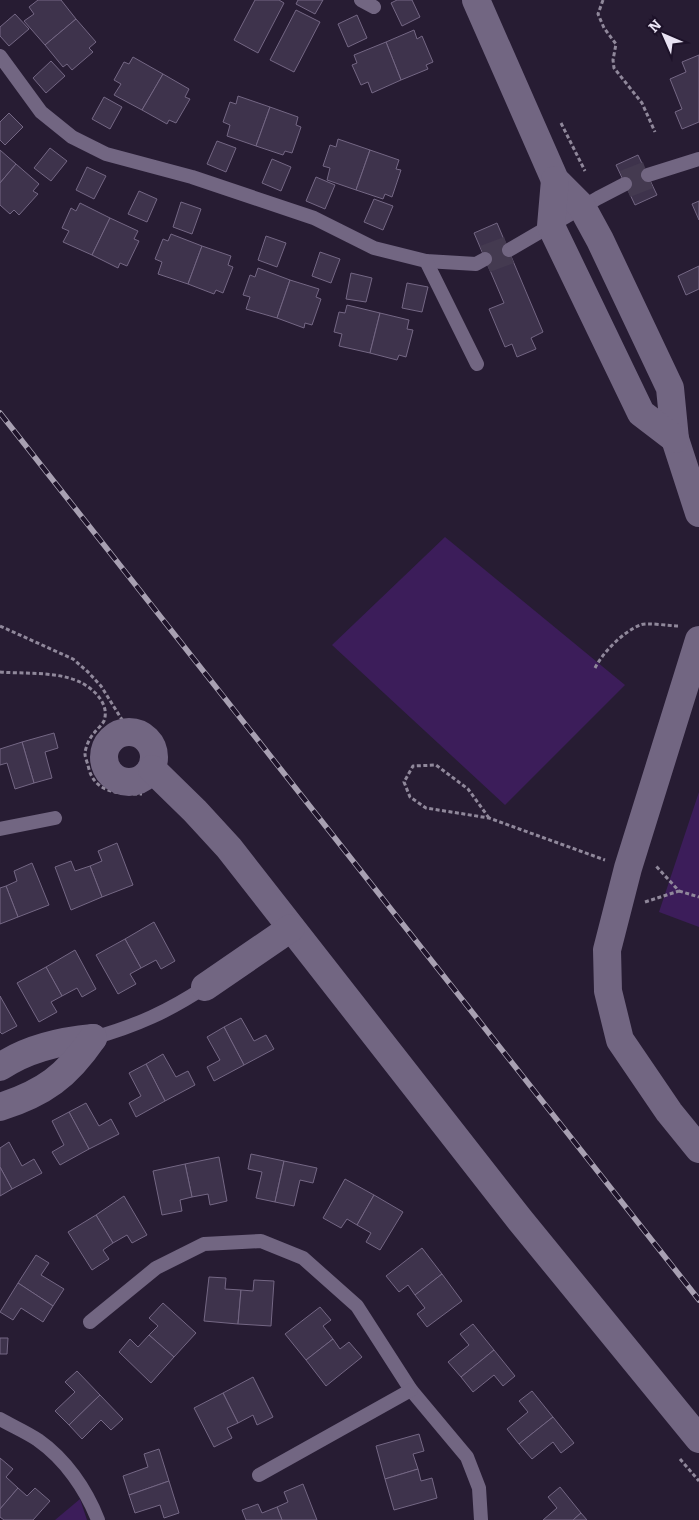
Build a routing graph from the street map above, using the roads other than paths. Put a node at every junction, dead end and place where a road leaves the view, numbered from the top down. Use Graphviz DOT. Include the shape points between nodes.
graph roads {
  1 [pos="361,0"];
  2 [pos="476,0"];
  3 [pos="374,7"];
  4 [pos="0,56"];
  5 [pos="699,159"];
  6 [pos="648,175"];
  7 [pos="555,180"];
  8 [pos="625,184"];
  9 [pos="582,207"];
  10 [pos="551,226"];
  11 [pos="509,250"];
  12 [pos="486,259"];
  13 [pos="426,261"];
  14 [pos="478,364"];
  15 [pos="675,439"];
  16 [pos="699,513"];
  17 [pos="690,633"];
  18 [pos="151,782"];
  19 [pos="55,818"];
  20 [pos="0,829"];
  21 [pos="290,928"];
  22 [pos="205,987"];
  23 [pos="93,1038"];
  24 [pos="0,1067"];
  25 [pos="0,1107"];
  26 [pos="699,1150"];
  27 [pos="90,1322"];
  28 [pos="411,1390"];
  29 [pos="0,1419"];
  30 [pos="699,1438"];
  31 [pos="259,1475"];
  32 [pos="98,1520"];
  33 [pos="481,1520"];
  1 -- 3 [label="lane"];
  2 -- 7 [label="street"];
  4 -- 13 [label="lane" via="41,112 72,137 106,154 192,177 314,218 374,248"];
  5 -- 6 [label="lane"];
  7 -- 9 [label="street"];
  7 -- 10 [label="street"];
  8 -- 9 [label="lane"];
  9 -- 10 [label="lane"];
  9 -- 15 [label="street" via="670,388"];
  10 -- 11 [label="lane"];
  10 -- 15 [label="street" via="641,413"];
  12 -- 13 [label="lane" via="476,264"];
  13 -- 14 [label="lane"];
  15 -- 16 [label="street"];
  17 -- 26 [label="street" via="639,864 607,950 608,991 620,1040"];
  18 -- 18 [label="street" via="145,776 130,782 115,778 104,760 110,740 129,731 138,733 151,743 154,752"];
  18 -- 21 [label="street" via="195,811"];
  19 -- 20 [label="lane"];
  21 -- 22 [label="street"];
  21 -- 30 [label="street" via="520,1220"];
  22 -- 23 [label="lane" via="152,1018"];
  23 -- 24 [label="street" via="39,1048"];
  23 -- 25 [label="street" via="80,1058 62,1075 22,1100"];
  27 -- 28 [label="lane" via="156,1268 204,1244 261,1241 303,1258 357,1306"];
  28 -- 31 [label="lane"];
  28 -- 33 [label="lane" via="467,1457 479,1488"];
  29 -- 32 [label="lane" via="38,1440 62,1462 79,1482"];
}
